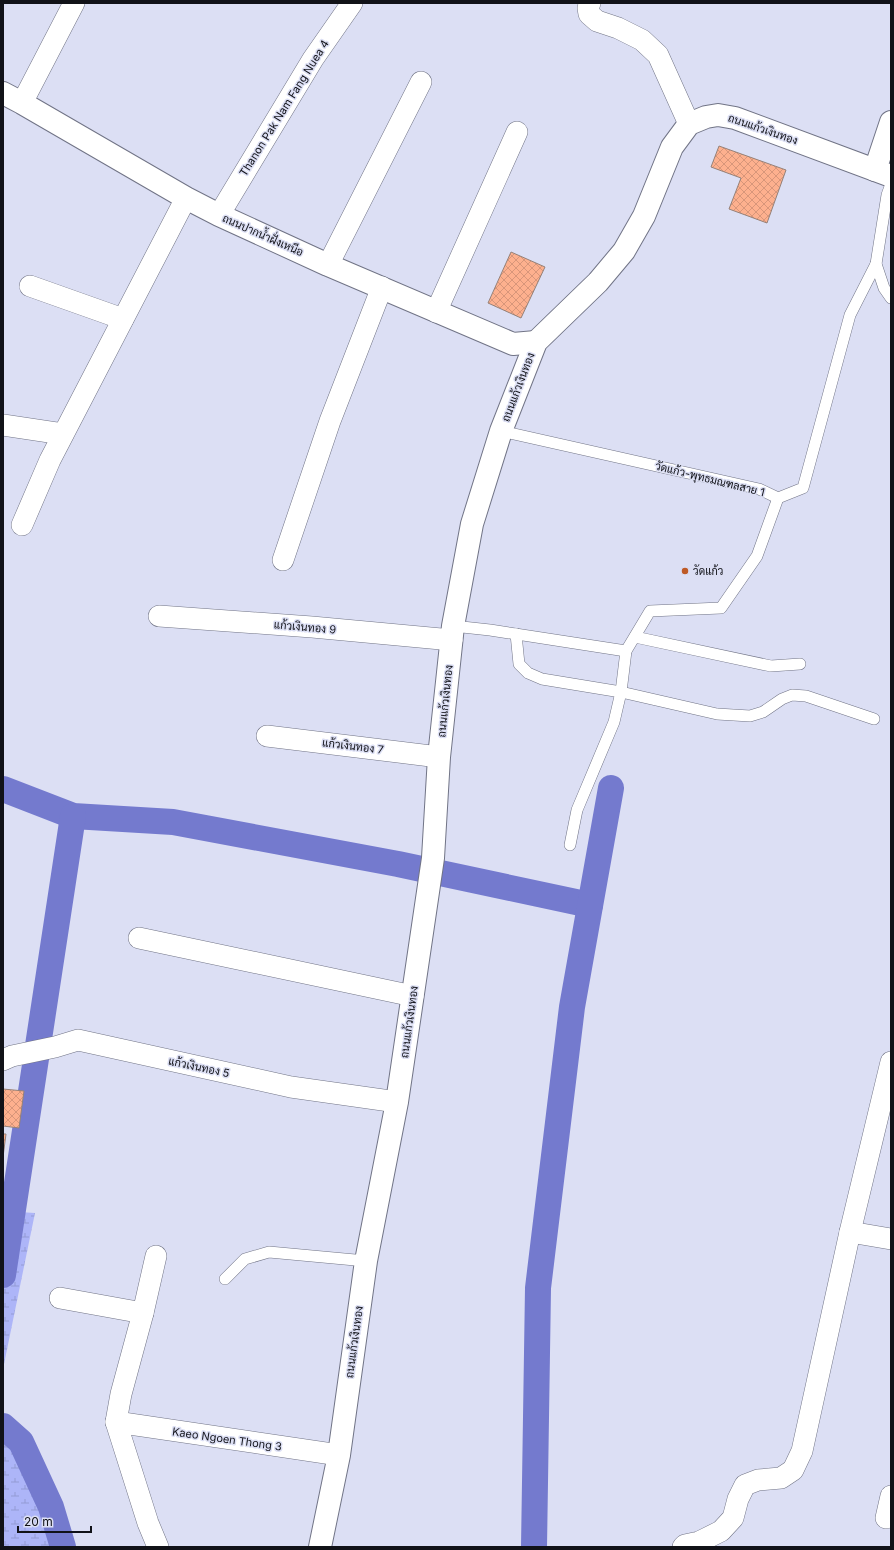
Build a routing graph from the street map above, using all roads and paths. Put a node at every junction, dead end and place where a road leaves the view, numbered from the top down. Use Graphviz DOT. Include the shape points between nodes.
graph roads {
  1 [pos="74,3"];
  2 [pos="352,3"];
  3 [pos="590,3"];
  4 [pos="421,82"];
  5 [pos="3,93"];
  6 [pos="22,103"];
  7 [pos="891,122"];
  8 [pos="689,124"];
  9 [pos="517,132"];
  10 [pos="883,173"];
  11 [pos="891,184"];
  12 [pos="186,198"];
  13 [pos="219,215"];
  14 [pos="876,264"];
  15 [pos="328,265"];
  16 [pos="30,286"];
  17 [pos="382,287"];
  18 [pos="891,298"];
  19 [pos="436,312"];
  20 [pos="123,319"];
  21 [pos="536,342"];
  22 [pos="3,426"];
  23 [pos="501,431"];
  24 [pos="63,434"];
  25 [pos="778,498"];
  26 [pos="22,525"];
  27 [pos="283,560"];
  28 [pos="158,616"];
  29 [pos="452,633"];
  30 [pos="516,634"];
  31 [pos="635,637"];
  32 [pos="626,651"];
  33 [pos="800,664"];
  34 [pos="621,692"];
  35 [pos="874,719"];
  36 [pos="267,736"];
  37 [pos="439,757"];
  38 [pos="570,845"];
  39 [pos="139,938"];
  40 [pos="413,996"];
  41 [pos="8,1058"];
  42 [pos="891,1062"];
  43 [pos="397,1102"];
  44 [pos="850,1232"];
  45 [pos="891,1239"];
  46 [pos="156,1256"];
  47 [pos="366,1261"];
  48 [pos="225,1279"];
  49 [pos="60,1298"];
  50 [pos="143,1313"];
  51 [pos="116,1422"];
  52 [pos="339,1455"];
  53 [pos="891,1496"];
  54 [pos="886,1518"];
  55 [pos="158,1547"];
  56 [pos="320,1547"];
  57 [pos="683,1547"];
  1 -- 6 [label="street"];
  2 -- 13 [label="street, Thanon Pak Nam Fang Nuea 4" via="313,59"];
  3 -- 8 [label="street" via="588,14 597,22 618,28 642,40 658,55"];
  4 -- 15 [label="street"];
  5 -- 6 [label="street, ถนนปากน้ำฝั่งเหนือ"];
  6 -- 12 [label="street, ถนนปากน้ำฝั่งเหนือ"];
  7 -- 10 [label="street"];
  8 -- 10 [label="street, ถนนแก้วเงินทอง" via="718,114 735,118"];
  8 -- 21 [label="street, ถนนแก้วเงินทอง" via="672,147 644,216 624,251 598,282"];
  9 -- 19 [label="street"];
  11 -- 14 [label="lane"];
  12 -- 13 [label="street, ถนนปากน้ำฝั่งเหนือ"];
  12 -- 20 [label="street"];
  13 -- 15 [label="street, ถนนปากน้ำฝั่งเหนือ"];
  14 -- 18 [label="lane" via="884,288"];
  14 -- 25 [label="lane, วัดแก้ว-พุทธมณฑลสาย 1" via="850,315 803,488"];
  15 -- 17 [label="street, ถนนปากน้ำฝั่งเหนือ"];
  16 -- 20 [label="street"];
  17 -- 19 [label="street, ถนนปากน้ำฝั่งเหนือ"];
  17 -- 27 [label="street" via="330,421"];
  19 -- 21 [label="street, ถนนปากน้ำฝั่งเหนือ" via="513,344"];
  20 -- 24 [label="street"];
  21 -- 23 [label="street, ถนนแก้วเงินทอง"];
  22 -- 24 [label="street"];
  23 -- 25 [label="lane, วัดแก้ว-พุทธมณฑลสาย 1" via="759,489"];
  23 -- 29 [label="street, ถนนแก้วเงินทอง" via="472,524"];
  24 -- 26 [label="street"];
  25 -- 31 [label="lane" via="757,556 721,608 650,611"];
  28 -- 29 [label="street, แก้วเงินทอง 9" via="312,627"];
  29 -- 30 [label="lane"];
  29 -- 37 [label="street, ถนนแก้วเงินทอง"];
  30 -- 32 [label="lane"];
  30 -- 34 [label="lane" via="519,664 528,673 542,679"];
  31 -- 32 [label="lane"];
  31 -- 33 [label="lane" via="771,666"];
  32 -- 34 [label="lane"];
  34 -- 35 [label="lane" via="717,714 750,716 763,712 792,695 806,696"];
  34 -- 38 [label="lane" via="614,722 577,810"];
  36 -- 37 [label="street, แก้วเงินทอง 7"];
  37 -- 40 [label="street, ถนนแก้วเงินทอง" via="433,858"];
  39 -- 40 [label="street"];
  40 -- 43 [label="street, ถนนแก้วเงินทอง"];
  41 -- 43 [label="street, แก้วเงินทอง 5" via="78,1040 291,1087"];
  42 -- 44 [label="street"];
  43 -- 47 [label="street, ถนนแก้วเงินทอง"];
  44 -- 45 [label="street"];
  44 -- 57 [label="street" via="802,1451 793,1470 781,1478 758,1480 745,1485 733,1518 721,1531"];
  46 -- 50 [label="street"];
  47 -- 48 [label="lane" via="269,1252 245,1259"];
  47 -- 52 [label="street, ถนนแก้วเงินทอง"];
  49 -- 50 [label="street"];
  50 -- 51 [label="street"];
  51 -- 52 [label="street, Kaeo Ngoen Thong 3"];
  51 -- 55 [label="street"];
  52 -- 56 [label="street, ถนนแก้วเงินทอง"];
  53 -- 54 [label="street"];
}
